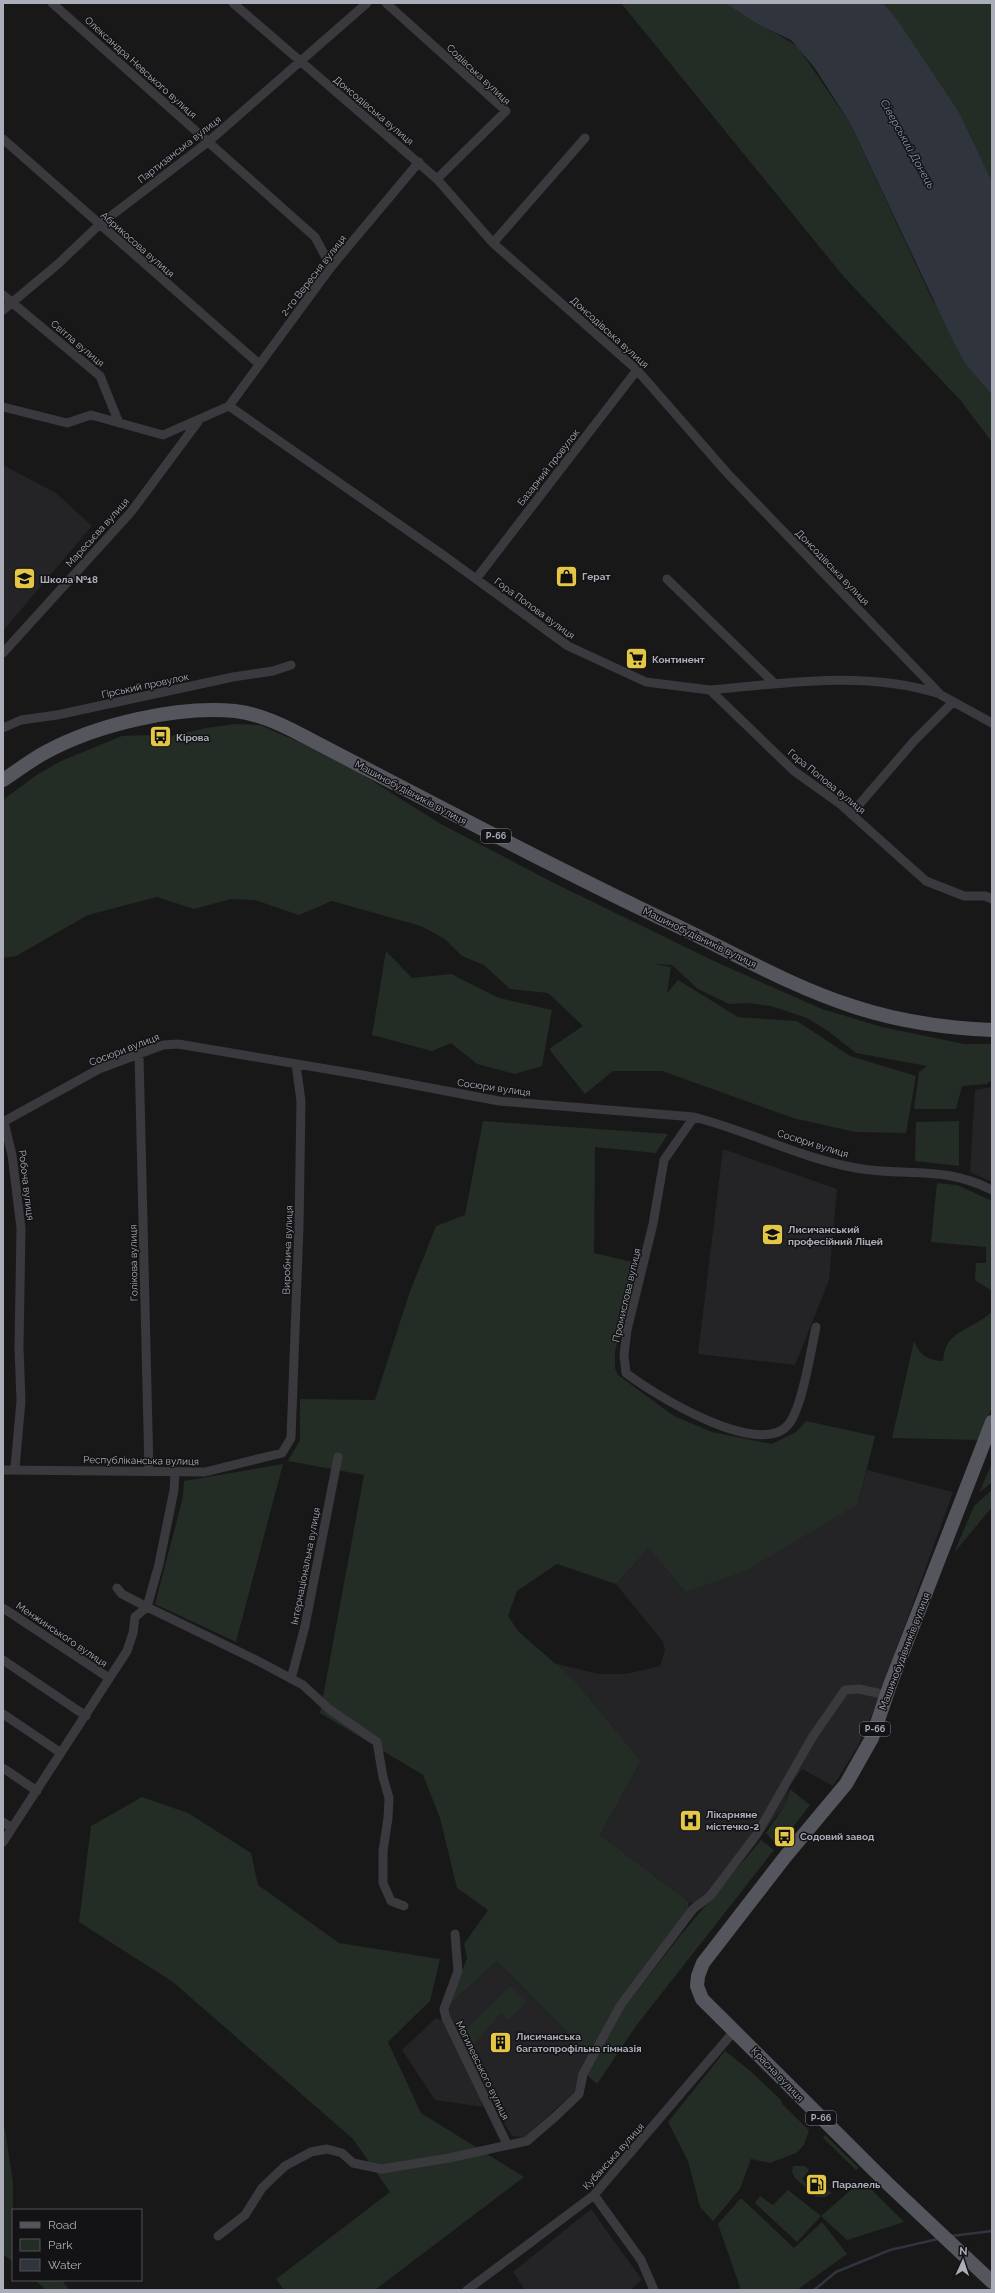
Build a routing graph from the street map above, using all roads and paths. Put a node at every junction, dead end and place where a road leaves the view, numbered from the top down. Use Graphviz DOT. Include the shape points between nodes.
graph roads {
  1 [pos="52,3"];
  2 [pos="234,3"];
  3 [pos="367,3"];
  4 [pos="386,3"];
  5 [pos="301,62"];
  6 [pos="585,138"];
  7 [pos="3,139"];
  8 [pos="208,142"];
  9 [pos="419,162"];
  10 [pos="437,179"];
  11 [pos="99,225"];
  12 [pos="493,243"];
  13 [pos="331,268"];
  14 [pos="3,295"];
  15 [pos="11,302"];
  16 [pos="3,310"];
  17 [pos="259,364"];
  18 [pos="637,370"];
  19 [pos="229,406"];
  20 [pos="3,407"];
  21 [pos="200,419"];
  22 [pos="119,423"];
  23 [pos="476,579"];
  24 [pos="667,579"];
  25 [pos="3,653"];
  26 [pos="292,665"];
  27 [pos="776,684"];
  28 [pos="710,690"];
  29 [pos="941,695"];
  30 [pos="953,702"];
  31 [pos="992,723"];
  32 [pos="3,728"];
  33 [pos="3,780"];
  34 [pos="852,814"];
  35 [pos="992,899"];
  36 [pos="992,1030"];
  37 [pos="139,1054"];
  38 [pos="296,1064"];
  39 [pos="694,1117"];
  40 [pos="3,1122"];
  41 [pos="992,1190"];
  42 [pos="816,1327"];
  43 [pos="992,1422"];
  44 [pos="291,1438"];
  45 [pos="338,1457"];
  46 [pos="15,1468"];
  47 [pos="3,1470"];
  48 [pos="149,1471"];
  49 [pos="175,1472"];
  50 [pos="117,1588"];
  51 [pos="3,1608"];
  52 [pos="147,1608"];
  53 [pos="3,1660"];
  54 [pos="109,1678"];
  55 [pos="291,1679"];
  56 [pos="886,1695"];
  57 [pos="3,1714"];
  58 [pos="86,1716"];
  59 [pos="61,1753"];
  60 [pos="3,1768"];
  61 [pos="37,1791"];
  62 [pos="3,1822"];
  63 [pos="12,1828"];
  64 [pos="3,1842"];
  65 [pos="404,1906"];
  66 [pos="455,1934"];
  67 [pos="702,1999"];
  68 [pos="735,2030"];
  69 [pos="507,2144"];
  70 [pos="594,2195"];
  71 [pos="218,2236"];
  72 [pos="992,2282"];
  73 [pos="467,2290"];
  74 [pos="654,2290"];
  1 -- 8 [label="street, Олександра Невського вулиця"];
  2 -- 5 [label="street, Донсодівська вулиця"];
  3 -- 5 [label="street, Партизанська вулиця"];
  4 -- 10 [label="street, Содівська вулиця" via="506,112"];
  5 -- 8 [label="street, Партизанська вулиця"];
  5 -- 9 [label="street, Донсодівська вулиця"];
  6 -- 12 [label="street"];
  7 -- 11 [label="street, Абрикосова вулиця"];
  8 -- 11 [label="street, Партизанська вулиця"];
  8 -- 13 [label="street, Олександра Невського вулиця" via="315,238"];
  9 -- 10 [label="street, Донсодівська вулиця"];
  9 -- 13 [label="street, 2-го Вересня вулиця"];
  10 -- 12 [label="street, Донсодівська вулиця"];
  11 -- 15 [label="street, Партизанська вулиця" via="58,264"];
  11 -- 17 [label="street, Абрикосова вулиця"];
  12 -- 18 [label="street, Донсодівська вулиця"];
  13 -- 17 [label="street, 2-го Вересня вулиця"];
  14 -- 15 [label="street, Світла вулиця"];
  15 -- 16 [label="street, Партизанська вулиця"];
  15 -- 22 [label="street, Світла вулиця" via="100,376"];
  17 -- 19 [label="street, 2-го Вересня вулиця"];
  18 -- 23 [label="street, Базарний провулок"];
  18 -- 29 [label="street, Донсодівська вулиця" via="728,474"];
  19 -- 21 [label="street"];
  19 -- 23 [label="street, Гора Попова вулиця"];
  20 -- 22 [label="street" via="67,423 91,415"];
  21 -- 22 [label="street" via="163,435"];
  21 -- 25 [label="street, Маресьєва вулиця" via="131,512"];
  23 -- 28 [label="street, Гора Попова вулиця" via="568,646 646,682"];
  24 -- 27 [label="street"];
  26 -- 32 [label="street, Гірський провулок" via="57,715 21,720"];
  27 -- 28 [label="street"];
  27 -- 29 [label="street" via="873,681 913,687"];
  28 -- 34 [label="street, Гора Попова вулиця" via="794,771"];
  29 -- 30 [label="street, Донсодівська вулиця"];
  30 -- 31 [label="street, Донсодівська вулиця"];
  30 -- 34 [label="street" via="914,741"];
  33 -- 36 [label="main road, Машинобудівників вулиця / Р-66" via="46,752 78,737 133,721 205,711 252,714 292,730 590,884 800,986 852,1006 917,1022"];
  34 -- 35 [label="street, Гора Попова вулиця" via="871,834 926,881 964,896 985,896"];
  37 -- 38 [label="street, Сосюри вулиця" via="163,1045 178,1044"];
  37 -- 40 [label="street, Сосюри вулиця" via="99,1069"];
  37 -- 48 [label="street, Голікова вулиця"];
  38 -- 39 [label="street, Сосюри вулиця" via="499,1101"];
  38 -- 44 [label="street, Виробнича вулиця" via="301,1101"];
  39 -- 41 [label="street, Сосюри вулиця" via="823,1160 856,1168 964,1177"];
  39 -- 42 [label="street, Промислова вулиця" via="664,1160 653,1224 627,1330 624,1355 626,1373 643,1386 692,1414 720,1426 771,1435 787,1426 795,1412"];
  40 -- 46 [label="street, Робоча вулиця" via="12,1154 21,1228 21,1401"];
  43 -- 56 [label="main road, Машинобудівників вулиця / Р-66"];
  44 -- 49 [label="street, Республіканська вулиця" via="282,1453 205,1472"];
  45 -- 55 [label="street, Інтернаціональна вулиця" via="305,1626"];
  46 -- 47 [label="street, Республіканська вулиця"];
  46 -- 48 [label="street, Республіканська вулиця"];
  48 -- 49 [label="street, Республіканська вулиця"];
  49 -- 52 [label="street" via="174,1490 159,1564"];
  50 -- 52 [label="street" via="122,1594"];
  51 -- 54 [label="street, Менжинського вулиця"];
  52 -- 54 [label="street" via="135,1617 127,1651"];
  52 -- 55 [label="street"];
  53 -- 58 [label="street"];
  54 -- 58 [label="street"];
  55 -- 65 [label="street" via="303,1685 329,1709 376,1742 389,1798 383,1851 383,1883 391,1901"];
  56 -- 67 [label="main road, Машинобудівників вулиця / Р-66" via="872,1738 846,1784 785,1857 703,1963 697,1986"];
  56 -- 69 [label="street" via="859,1689 845,1690 813,1736 758,1834 710,1896 693,1909 620,2006 583,2074 579,2094 527,2141"];
  57 -- 59 [label="street"];
  58 -- 59 [label="street"];
  59 -- 61 [label="street"];
  60 -- 61 [label="street"];
  61 -- 63 [label="street"];
  62 -- 63 [label="street"];
  63 -- 64 [label="street"];
  66 -- 69 [label="street, Могилевського вулиця" via="458,1971 444,2009 446,2018"];
  67 -- 68 [label="main road, Красна вулиця / Р-66"];
  68 -- 70 [label="street, Кубанська вулиця"];
  68 -- 72 [label="main road, Красна вулиця / Р-66" via="807,2104"];
  69 -- 71 [label="street" via="449,2158 382,2169 353,2163 342,2154 327,2149 311,2152 285,2166 262,2188 245,2214"];
  70 -- 73 [label="street, Кубанська вулиця"];
  70 -- 74 [label="street" via="641,2260"];
}
